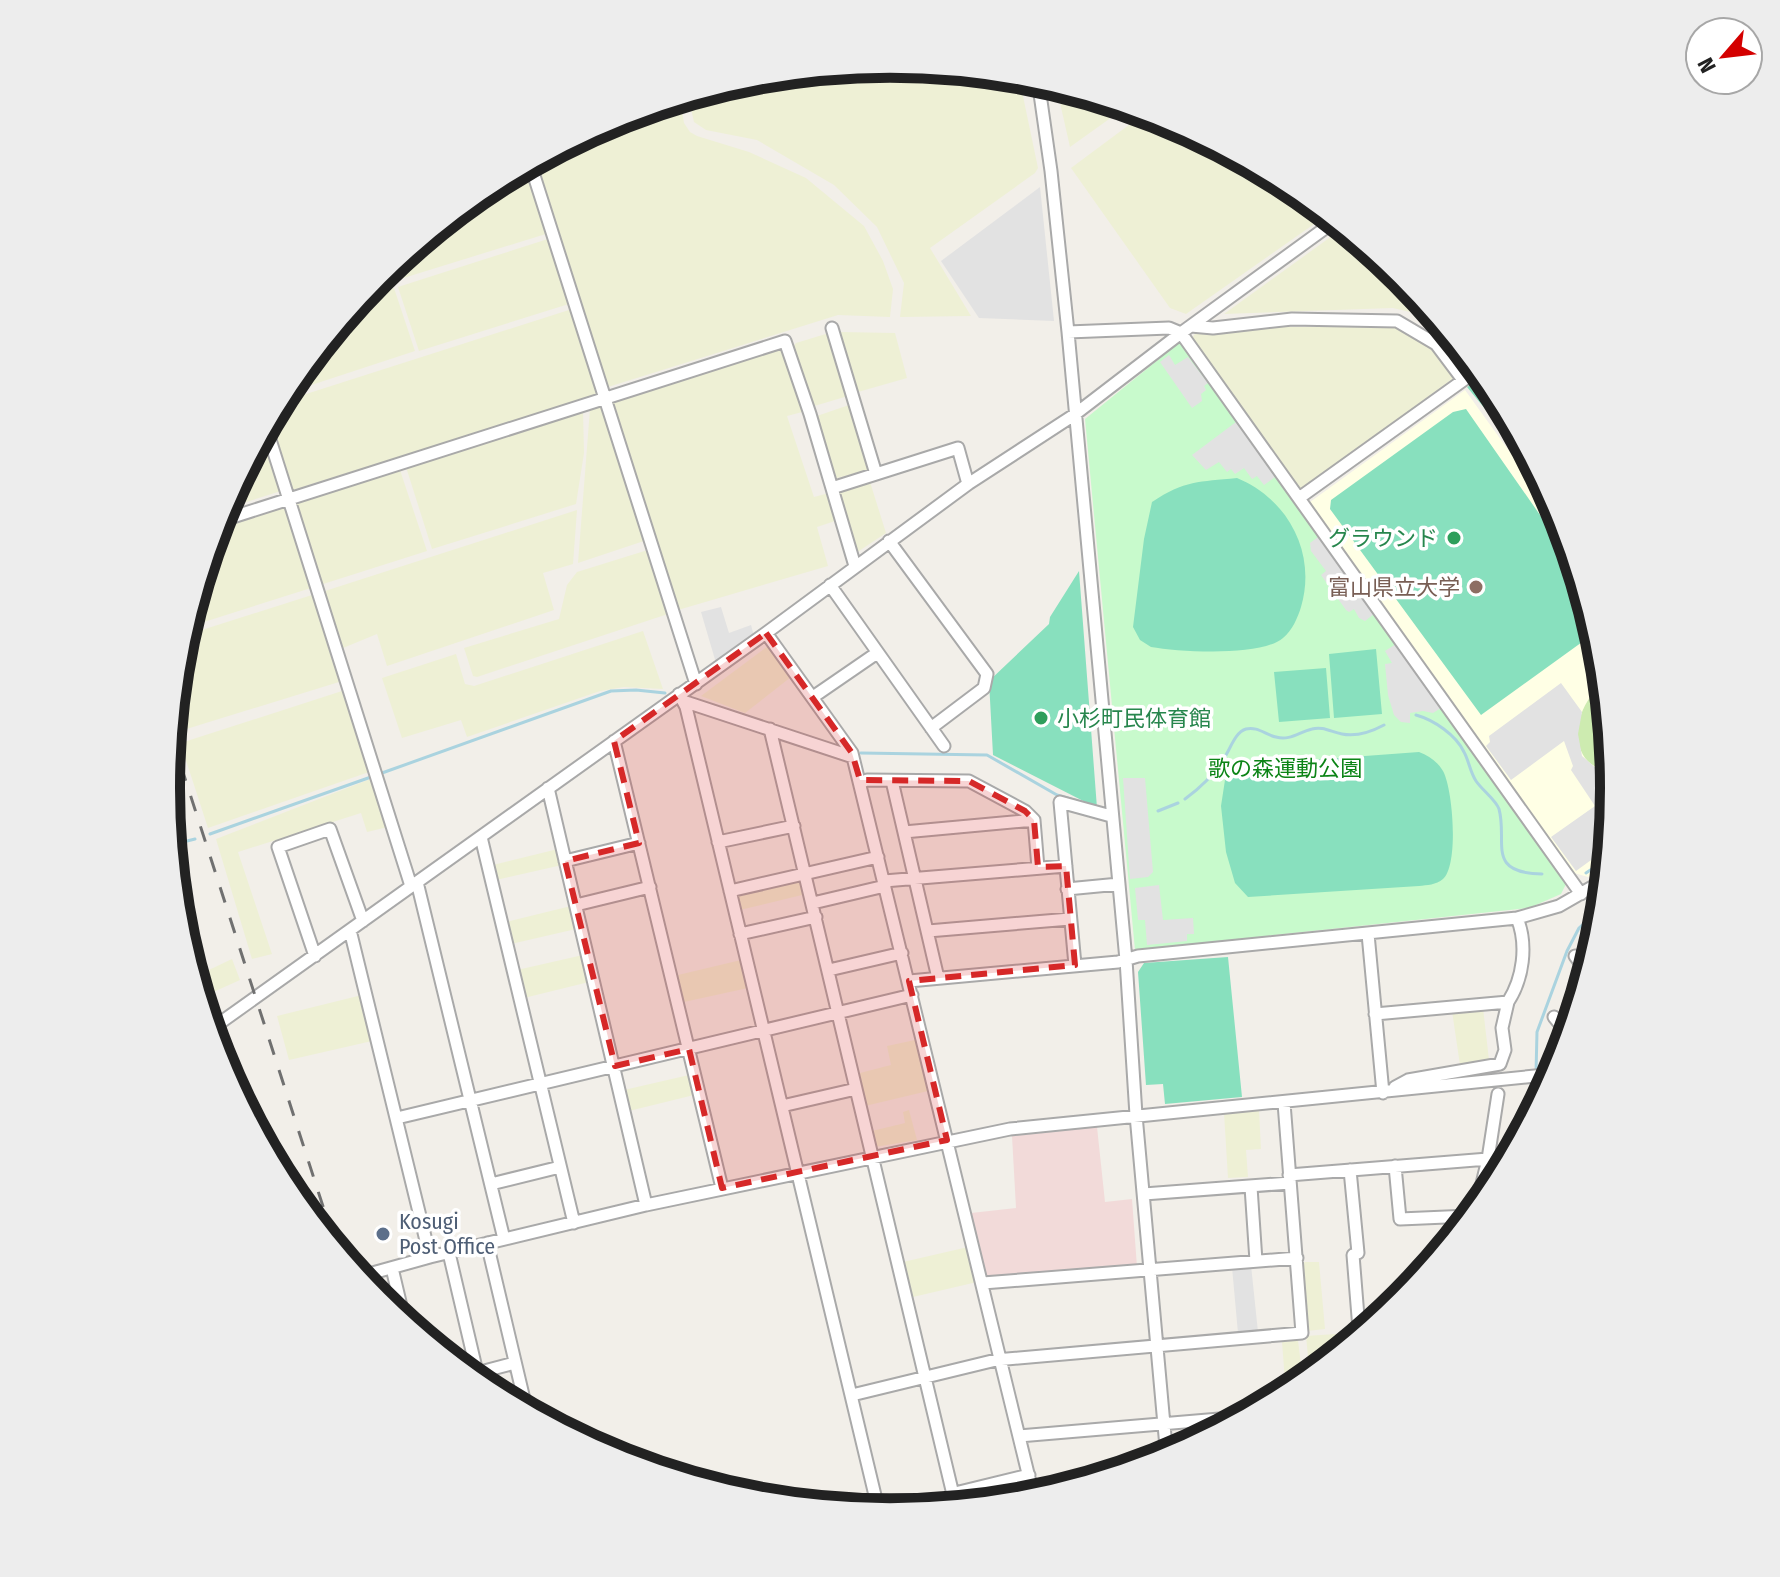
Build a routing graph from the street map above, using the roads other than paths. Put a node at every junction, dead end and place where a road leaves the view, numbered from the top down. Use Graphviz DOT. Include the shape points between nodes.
graph roads {
  1 [pos="1040,94"];
  2 [pos="533,174"];
  3 [pos="1326,228"];
  4 [pos="832,328"];
  5 [pos="1186,329"];
  6 [pos="1068,332"];
  7 [pos="1468,376"];
  8 [pos="1463,380"];
  9 [pos="605,399"];
  10 [pos="1074,415"];
  11 [pos="270,442"];
  12 [pos="876,474"];
  13 [pos="968,484"];
  14 [pos="832,488"];
  15 [pos="1299,498"];
  16 [pos="288,500"];
  17 [pos="234,517"];
  18 [pos="889,541"];
  19 [pos="855,566"];
  20 [pos="830,585"];
  21 [pos="766,633"];
  22 [pos="877,653"];
  23 [pos="696,684"];
  24 [pos="813,697"];
  25 [pos="681,698"];
  26 [pos="931,728"];
  27 [pos="770,729"];
  28 [pos="614,741"];
  29 [pos="944,746"];
  30 [pos="853,757"];
  31 [pos="892,781"];
  32 [pos="860,783"];
  33 [pos="548,788"];
  34 [pos="1111,816"];
  35 [pos="1034,820"];
  36 [pos="794,826"];
  37 [pos="904,832"];
  38 [pos="481,837"];
  39 [pos="718,842"];
  40 [pos="639,843"];
  41 [pos="878,857"];
  42 [pos="565,861"];
  43 [pos="1066,866"];
  44 [pos="1038,868"];
  45 [pos="806,874"];
  46 [pos="916,878"];
  47 [pos="414,884"];
  48 [pos="885,884"];
  49 [pos="1119,884"];
  50 [pos="650,887"];
  51 [pos="1593,887"];
  52 [pos="1067,889"];
  53 [pos="730,891"];
  54 [pos="1581,894"];
  55 [pos="813,903"];
  56 [pos="576,905"];
  57 [pos="816,917"];
  58 [pos="1517,918"];
  59 [pos="1070,919"];
  60 [pos="363,921"];
  61 [pos="350,930"];
  62 [pos="928,931"];
  63 [pos="740,934"];
  64 [pos="1368,934"];
  65 [pos="902,953"];
  66 [pos="315,956"];
  67 [pos="1575,956"];
  68 [pos="1126,960"];
  69 [pos="1579,961"];
  70 [pos="1075,965"];
  71 [pos="829,970"];
  72 [pos="938,978"];
  73 [pos="909,981"];
  74 [pos="912,995"];
  75 [pos="1508,1002"];
  76 [pos="839,1013"];
  77 [pos="1375,1014"];
  78 [pos="1554,1017"];
  79 [pos="219,1023"];
  80 [pos="1560,1024"];
  81 [pos="764,1031"];
  82 [pos="689,1049"];
  83 [pos="615,1066"];
  84 [pos="1538,1078"];
  85 [pos="540,1084"];
  86 [pos="856,1089"];
  87 [pos="1386,1091"];
  88 [pos="1498,1094"];
  89 [pos="471,1100"];
  90 [pos="1284,1103"];
  91 [pos="782,1106"];
  92 [pos="1136,1115"];
  93 [pos="397,1118"];
  94 [pos="947,1140"];
  95 [pos="873,1156"];
  96 [pos="1488,1159"];
  97 [pos="1395,1166"];
  98 [pos="560,1167"];
  99 [pos="1350,1170"];
  100 [pos="797,1171"];
  101 [pos="1290,1179"];
  102 [pos="1483,1180"];
  103 [pos="491,1184"];
  104 [pos="1251,1187"];
  105 [pos="722,1188"];
  106 [pos="1144,1194"];
  107 [pos="646,1205"];
  108 [pos="1459,1214"];
  109 [pos="574,1223"];
  110 [pos="504,1239"];
  111 [pos="487,1243"];
  112 [pos="449,1253"];
  113 [pos="430,1257"];
  114 [pos="1297,1258"];
  115 [pos="1256,1261"];
  116 [pos="392,1268"];
  117 [pos="1151,1271"];
  118 [pos="371,1273"];
  119 [pos="983,1283"];
  120 [pos="400,1302"];
  121 [pos="1359,1322"];
  122 [pos="1158,1347"];
  123 [pos="1001,1361"];
  124 [pos="472,1362"];
  125 [pos="515,1363"];
  126 [pos="487,1373"];
  127 [pos="926,1377"];
  128 [pos="852,1395"];
  129 [pos="523,1397"];
  130 [pos="1217,1419"];
  131 [pos="1164,1423"];
  132 [pos="1019,1436"];
  133 [pos="1166,1443"];
  134 [pos="1029,1475"];
  135 [pos="1031,1485"];
  136 [pos="955,1493"];
  137 [pos="876,1498"];
  1 -- 6 [label="street"];
  2 -- 9 [label="street"];
  3 -- 5 [label="street"];
  4 -- 12 [label="street"];
  5 -- 6 [label="street"];
  5 -- 8 [label="street" via="1292,319 1397,321 1436,344"];
  5 -- 10 [label="street"];
  5 -- 15 [label="street"];
  6 -- 10 [label="street"];
  7 -- 8 [label="street"];
  8 -- 15 [label="street"];
  9 -- 14 [label="street" via="785,341"];
  9 -- 16 [label="street"];
  9 -- 23 [label="street"];
  10 -- 13 [label="street"];
  10 -- 34 [label="street"];
  11 -- 16 [label="street"];
  12 -- 13 [label="street" via="958,448"];
  12 -- 14 [label="street"];
  13 -- 18 [label="street"];
  14 -- 19 [label="street"];
  15 -- 54 [label="street"];
  16 -- 17 [label="street"];
  16 -- 47 [label="street"];
  18 -- 19 [label="street"];
  18 -- 26 [label="street" via="987,674 984,688"];
  19 -- 20 [label="street"];
  20 -- 21 [label="street"];
  20 -- 22 [label="street"];
  21 -- 23 [label="street"];
  21 -- 24 [label="street"];
  22 -- 24 [label="street"];
  22 -- 26 [label="street"];
  23 -- 25 [label="street"];
  24 -- 30 [label="street"];
  25 -- 27 [label="street"];
  25 -- 28 [label="street"];
  25 -- 39 [label="street"];
  26 -- 29 [label="street"];
  27 -- 30 [label="street"];
  27 -- 36 [label="street"];
  28 -- 33 [label="street"];
  28 -- 40 [label="street"];
  30 -- 32 [label="street"];
  31 -- 32 [label="street"];
  31 -- 35 [label="street" via="969,781"];
  31 -- 37 [label="street"];
  32 -- 41 [label="street"];
  33 -- 38 [label="street"];
  33 -- 42 [label="street"];
  34 -- 43 [label="street" via="1060,802"];
  34 -- 49 [label="street"];
  35 -- 37 [label="street"];
  35 -- 44 [label="street"];
  36 -- 39 [label="street"];
  36 -- 45 [label="street"];
  37 -- 46 [label="street"];
  38 -- 47 [label="street"];
  38 -- 85 [label="street"];
  39 -- 53 [label="street"];
  40 -- 42 [label="street"];
  40 -- 50 [label="street"];
  41 -- 45 [label="street"];
  41 -- 48 [label="street"];
  42 -- 56 [label="street"];
  43 -- 44 [label="street"];
  43 -- 52 [label="street"];
  44 -- 46 [label="street"];
  45 -- 53 [label="street"];
  45 -- 55 [label="street"];
  46 -- 48 [label="street"];
  46 -- 62 [label="street"];
  47 -- 60 [label="street"];
  47 -- 89 [label="street"];
  48 -- 55 [label="street"];
  48 -- 65 [label="street"];
  49 -- 52 [label="street"];
  49 -- 68 [label="street"];
  50 -- 56 [label="street"];
  50 -- 82 [label="street"];
  51 -- 54 [label="street"];
  52 -- 59 [label="street"];
  53 -- 63 [label="street"];
  54 -- 58 [label="street"];
  55 -- 57 [label="street"];
  56 -- 83 [label="street"];
  57 -- 63 [label="street"];
  57 -- 71 [label="street"];
  58 -- 64 [label="street"];
  58 -- 75 [label="street" via="1523,970"];
  59 -- 62 [label="street"];
  59 -- 70 [label="street"];
  60 -- 61 [label="street"];
  60 -- 66 [label="street" via="330,829 278,847"];
  61 -- 66 [label="street"];
  61 -- 93 [label="street"];
  62 -- 72 [label="street"];
  63 -- 81 [label="street"];
  64 -- 68 [label="street"];
  64 -- 77 [label="street"];
  65 -- 71 [label="street"];
  65 -- 73 [label="street"];
  66 -- 79 [label="street"];
  67 -- 69 [label="street"];
  68 -- 70 [label="street"];
  68 -- 92 [label="street"];
  70 -- 72 [label="street"];
  71 -- 76 [label="street"];
  72 -- 73 [label="street"];
  73 -- 74 [label="street"];
  74 -- 76 [label="street"];
  74 -- 94 [label="street"];
  75 -- 77 [label="street"];
  75 -- 87 [label="street" via="1500,1064 1408,1080"];
  76 -- 81 [label="street"];
  76 -- 86 [label="street"];
  77 -- 87 [label="street"];
  78 -- 80 [label="street"];
  81 -- 82 [label="street"];
  81 -- 91 [label="street"];
  82 -- 83 [label="street"];
  82 -- 105 [label="street"];
  83 -- 85 [label="street"];
  83 -- 107 [label="street"];
  84 -- 87 [label="street"];
  85 -- 89 [label="street"];
  85 -- 98 [label="street"];
  86 -- 91 [label="street"];
  86 -- 95 [label="street"];
  87 -- 90 [label="street"];
  88 -- 96 [label="street"];
  89 -- 93 [label="street"];
  89 -- 103 [label="street"];
  90 -- 92 [label="street"];
  90 -- 101 [label="street"];
  91 -- 100 [label="street"];
  92 -- 94 [label="street"];
  92 -- 106 [label="street"];
  93 -- 113 [label="street"];
  94 -- 95 [label="street"];
  94 -- 119 [label="street"];
  95 -- 100 [label="street"];
  95 -- 127 [label="street"];
  96 -- 97 [label="street"];
  96 -- 102 [label="street"];
  97 -- 99 [label="street"];
  97 -- 108 [label="street" via="1400,1219"];
  98 -- 103 [label="street"];
  98 -- 109 [label="street"];
  99 -- 101 [label="street"];
  99 -- 121 [label="street"];
  100 -- 105 [label="street"];
  100 -- 128 [label="street"];
  101 -- 104 [label="street"];
  101 -- 114 [label="street"];
  103 -- 110 [label="street"];
  104 -- 106 [label="street"];
  104 -- 115 [label="street"];
  105 -- 107 [label="street"];
  106 -- 117 [label="street"];
  107 -- 109 [label="street"];
  109 -- 110 [label="street"];
  110 -- 111 [label="street"];
  111 -- 112 [label="street"];
  111 -- 125 [label="street"];
  112 -- 113 [label="street"];
  112 -- 124 [label="street"];
  113 -- 116 [label="street"];
  114 -- 115 [label="street"];
  114 -- 122 [label="street" via="1302,1333"];
  115 -- 117 [label="street"];
  116 -- 118 [label="street"];
  116 -- 120 [label="street"];
  117 -- 119 [label="street"];
  117 -- 122 [label="street"];
  119 -- 123 [label="street"];
  122 -- 123 [label="street"];
  122 -- 131 [label="street"];
  123 -- 127 [label="street"];
  123 -- 132 [label="street"];
  125 -- 126 [label="street"];
  125 -- 129 [label="street"];
  127 -- 128 [label="street"];
  127 -- 136 [label="street"];
  128 -- 137 [label="street"];
  130 -- 131 [label="street"];
  131 -- 132 [label="street"];
  131 -- 133 [label="street"];
  132 -- 134 [label="street"];
  134 -- 135 [label="street"];
  134 -- 136 [label="street"];
}
